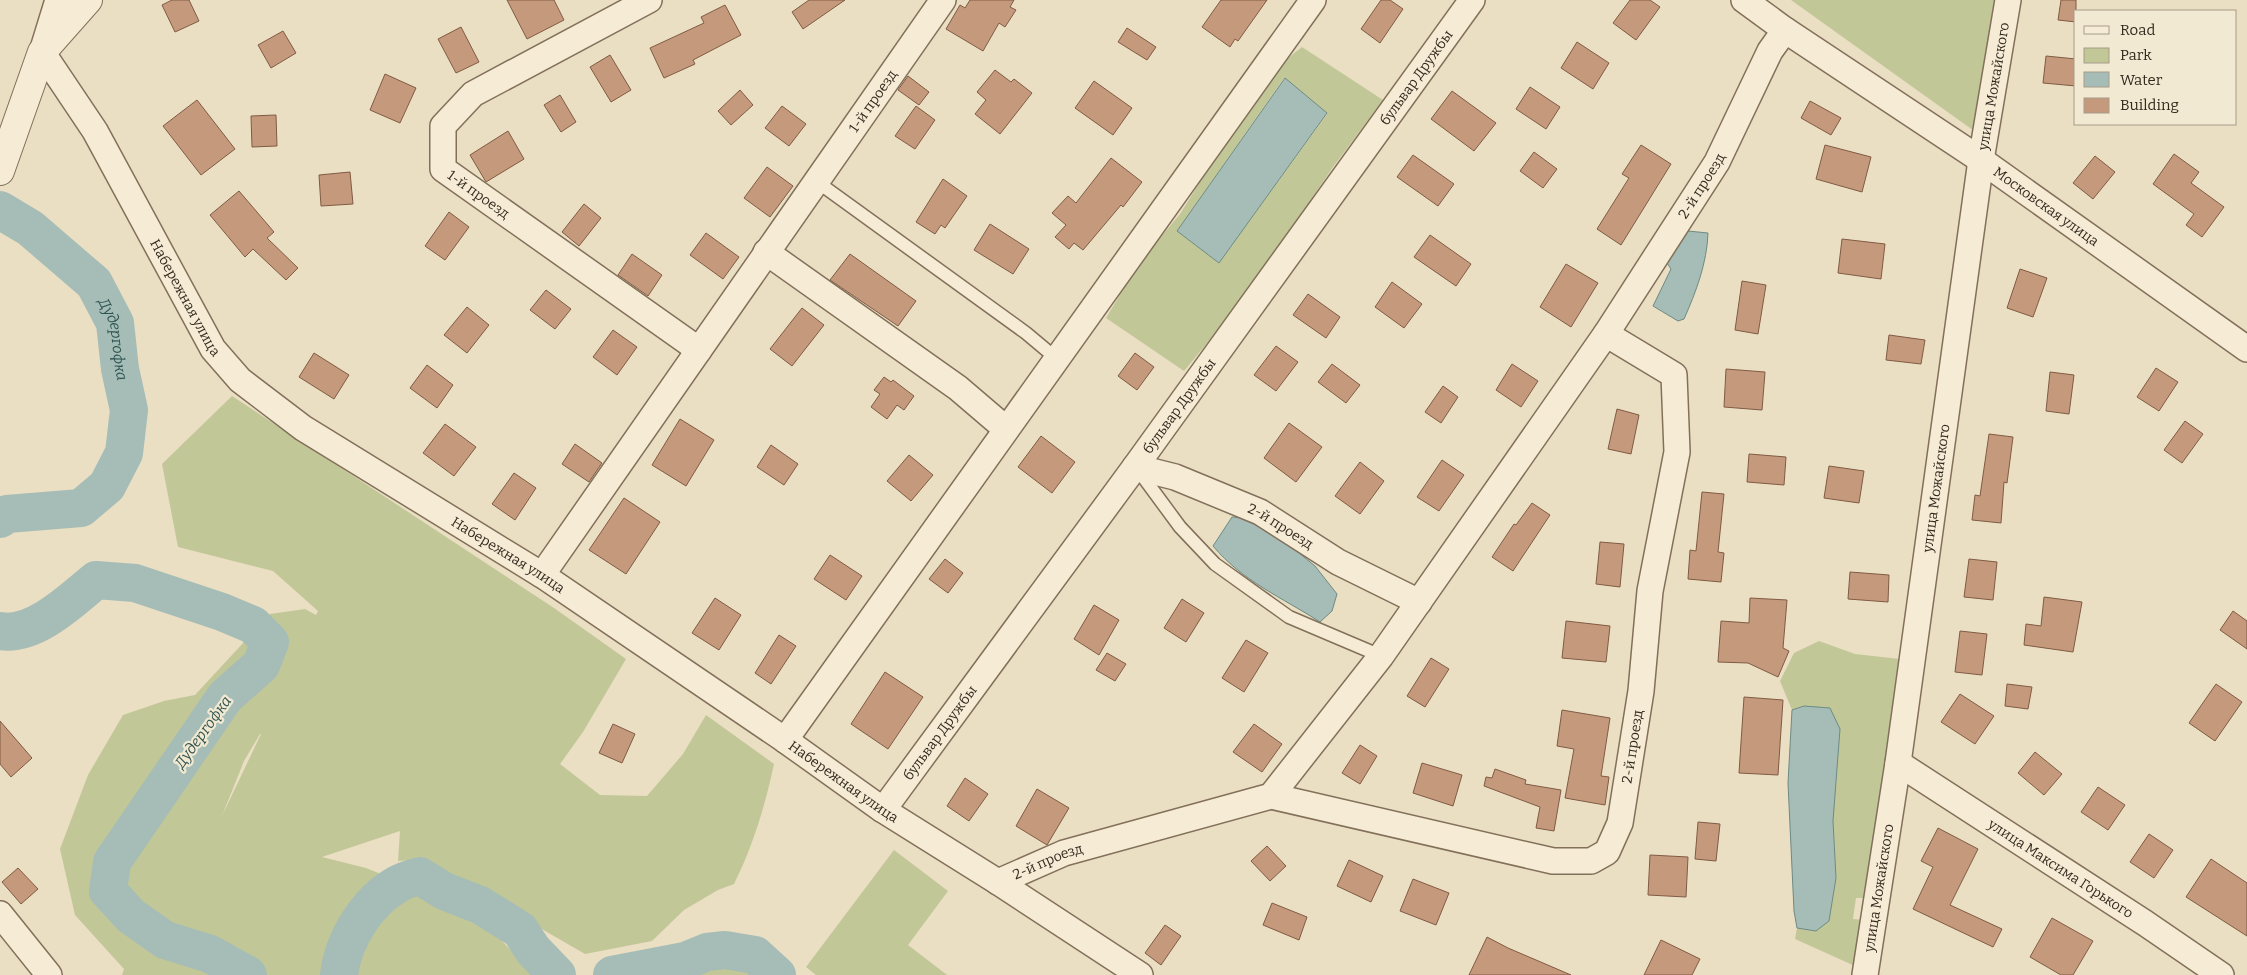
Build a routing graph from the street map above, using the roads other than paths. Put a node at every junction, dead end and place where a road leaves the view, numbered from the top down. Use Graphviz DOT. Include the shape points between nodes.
graph roads {
  1 [pos="58,0"];
  2 [pos="88,0"];
  3 [pos="648,0"];
  4 [pos="943,0"];
  5 [pos="1313,0"];
  6 [pos="1472,0"];
  7 [pos="1744,0"];
  8 [pos="2008,0"];
  9 [pos="1785,30"];
  10 [pos="42,52"];
  11 [pos="1981,160"];
  12 [pos="1,167"];
  13 [pos="816,182"];
  14 [pos="766,252"];
  15 [pos="1606,334"];
  16 [pos="2247,349"];
  17 [pos="699,350"];
  18 [pos="1057,359"];
  19 [pos="1006,430"];
  20 [pos="1135,467"];
  21 [pos="542,575"];
  22 [pos="1419,602"];
  23 [pos="1381,656"];
  24 [pos="785,740"];
  25 [pos="1898,763"];
  26 [pos="1272,796"];
  27 [pos="883,810"];
  28 [pos="998,882"];
  29 [pos="0,914"];
  30 [pos="49,975"];
  31 [pos="1140,975"];
  32 [pos="1865,975"];
  33 [pos="2221,975"];
  1 -- 10 [label="street"];
  2 -- 10 [label="street"];
  3 -- 17 [label="street, 1-й проезд" via="473,94 443,126 443,170"];
  4 -- 13 [label="street, 1-й проезд"];
  5 -- 18 [label="street"];
  6 -- 20 [label="street, бульвар Дружбы"];
  7 -- 9 [label="street, Московская улица"];
  8 -- 11 [label="street, улица Можайского"];
  9 -- 11 [label="street, Московская улица"];
  9 -- 15 [label="street, 2-й проезд" via="1770,51 1717,162"];
  10 -- 12 [label="street"];
  10 -- 21 [label="street, Набережная улица" via="95,131 213,349 240,380 303,428"];
  11 -- 16 [label="street, Московская улица"];
  11 -- 25 [label="street, улица Можайского"];
  13 -- 14 [label="street, 1-й проезд"];
  13 -- 18 [label="lane" via="1026,333"];
  14 -- 17 [label="street, 1-й проезд"];
  14 -- 19 [label="street" via="958,388"];
  15 -- 22 [label="street, 2-й проезд"];
  15 -- 26 [label="street, 2-й проезд" via="1674,375 1677,452 1650,591 1641,691 1620,823 1607,852 1591,861 1553,861"];
  17 -- 21 [label="street, 1-й проезд"];
  18 -- 19 [label="street"];
  19 -- 24 [label="street"];
  20 -- 22 [label="street, 2-й проезд" via="1175,477 1260,512 1338,562"];
  20 -- 23 [label="lane" via="1180,527 1215,564 1289,618"];
  20 -- 27 [label="street, бульвар Дружбы"];
  21 -- 24 [label="street, Набережная улица"];
  22 -- 23 [label="street, 2-й проезд"];
  23 -- 26 [label="street, 2-й проезд"];
  24 -- 27 [label="street, Набережная улица"];
  25 -- 32 [label="street, улица Можайского"];
  25 -- 33 [label="street, улица Максима Горького"];
  26 -- 28 [label="street, 2-й проезд" via="1064,853"];
  27 -- 28 [label="street, Набережная улица"];
  28 -- 31 [label="street, Набережная улица"];
  29 -- 30 [label="street"];
}
